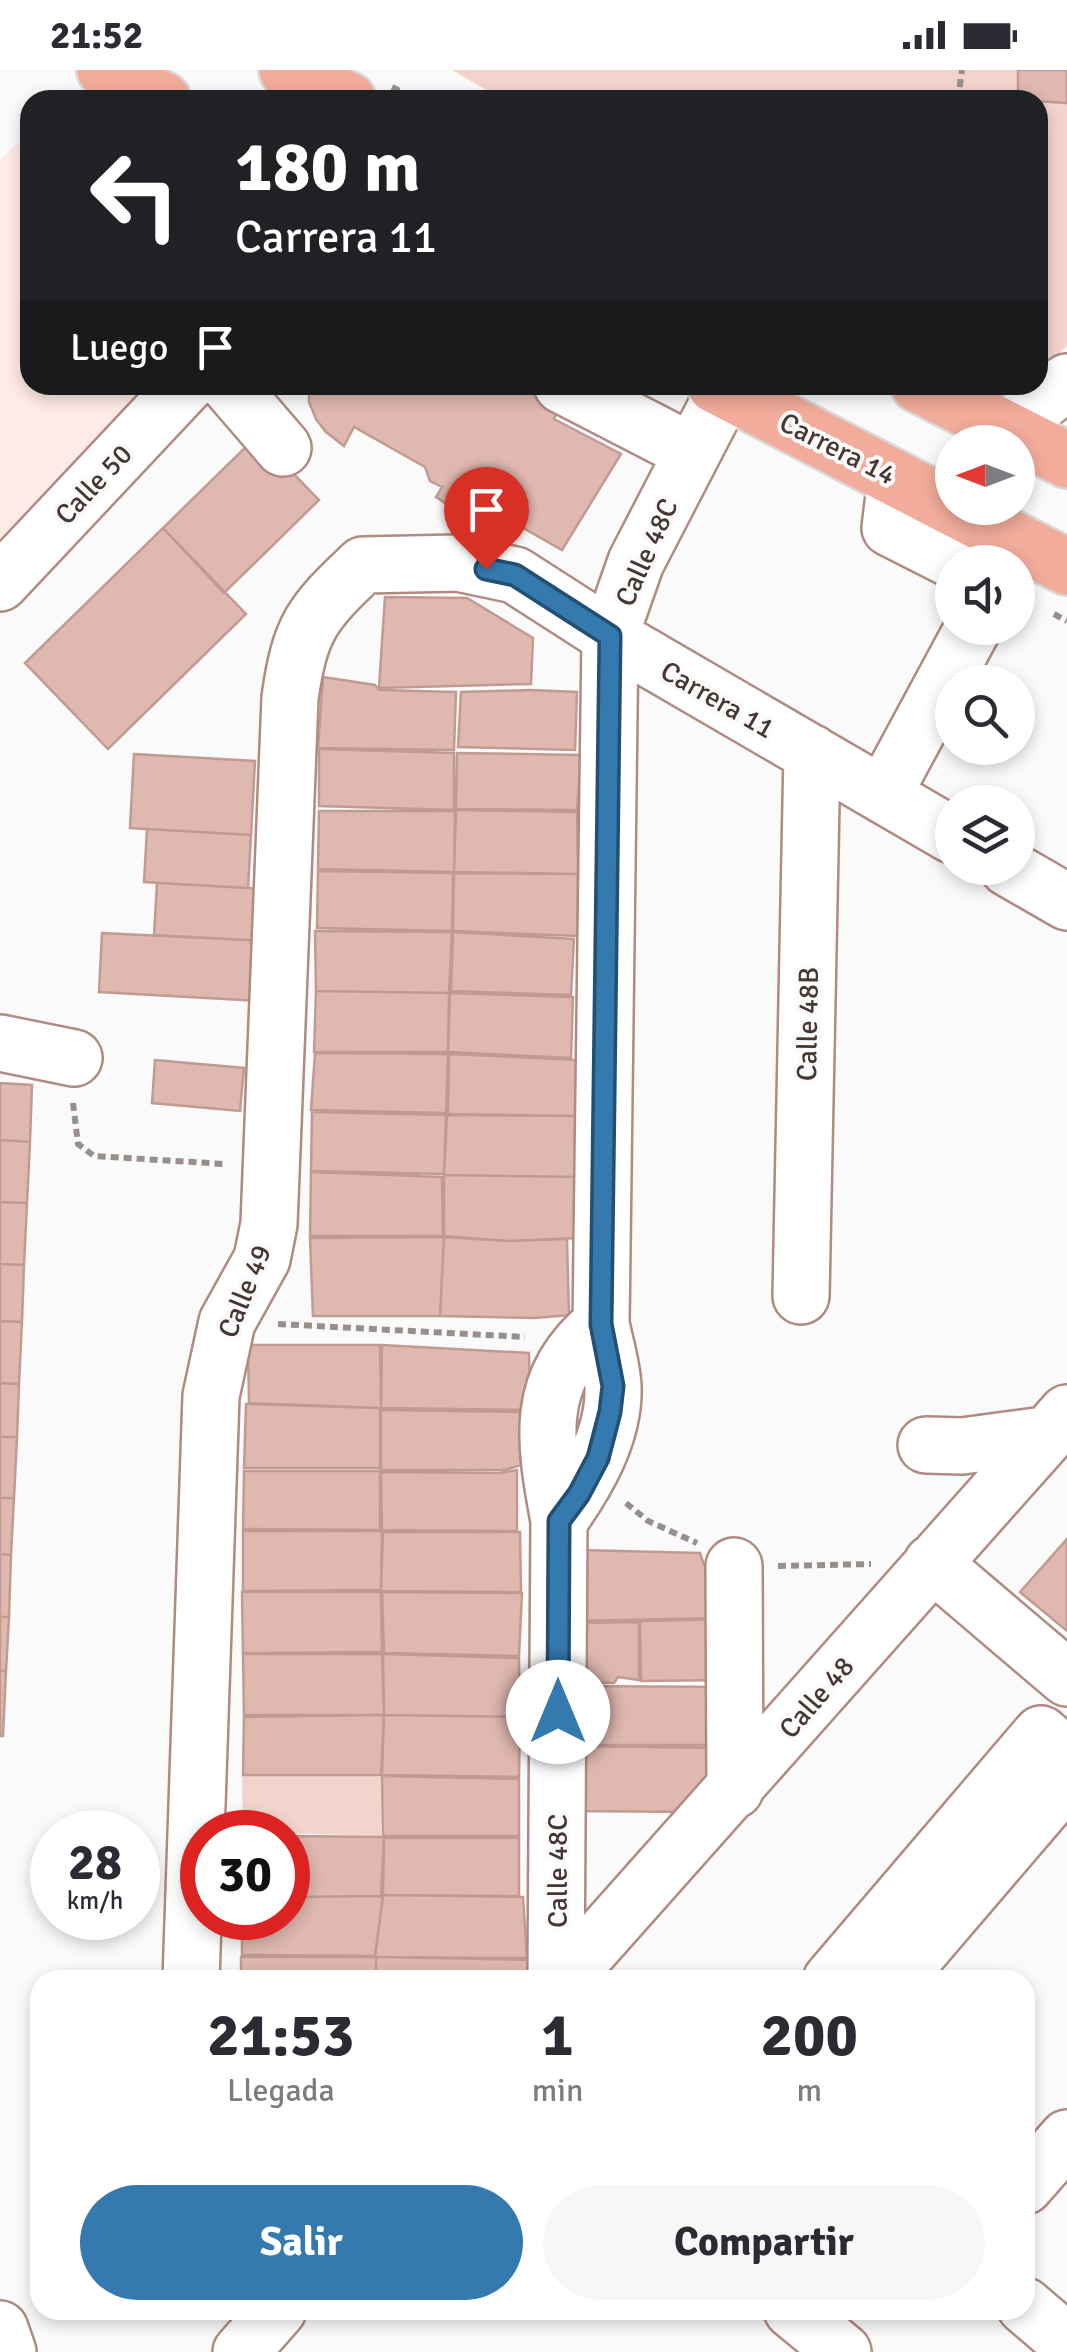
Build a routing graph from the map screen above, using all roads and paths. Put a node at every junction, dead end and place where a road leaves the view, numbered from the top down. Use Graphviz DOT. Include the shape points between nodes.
graph roads {
  1 [pos="105,70"];
  2 [pos="288,70"];
  3 [pos="144,90"];
  4 [pos="328,90"];
  5 [pos="1067,382"];
  6 [pos="177,395"];
  7 [pos="238,395"];
  8 [pos="581,395"];
  9 [pos="717,395"];
  10 [pos="734,395"];
  11 [pos="939,395"];
  12 [pos="999,425"];
  13 [pos="1012,425"];
  14 [pos="1035,443"];
  15 [pos="283,448"];
  16 [pos="692,452"];
  17 [pos="1067,460"];
  18 [pos="896,478"];
  19 [pos="935,551"];
  20 [pos="1038,561"];
  21 [pos="363,565"];
  22 [pos="0,583"];
  23 [pos="610,636"];
  24 [pos="964,645"];
  25 [pos="812,753"];
  26 [pos="883,795"];
  27 [pos="935,825"];
  28 [pos="1035,884"];
  29 [pos="1067,902"];
  30 [pos="0,1044"];
  31 [pos="74,1058"];
  32 [pos="270,1167"];
  33 [pos="801,1296"];
  34 [pos="227,1322"];
  35 [pos="528,1338"];
  36 [pos="1056,1424"];
  37 [pos="926,1445"];
  38 [pos="932,1563"];
  39 [pos="734,1566"];
  40 [pos="1067,1678"];
  41 [pos="1058,1756"];
  42 [pos="735,1790"];
  43 [pos="190,1970"];
  44 [pos="559,1970"];
  45 [pos="568,1970"];
  46 [pos="841,1970"];
  47 [pos="902,1970"];
  48 [pos="1067,2138"];
  49 [pos="1035,2175"];
  50 [pos="1035,2315"];
  51 [pos="804,2320"];
  52 [pos="0,2329"];
  53 [pos="1067,2342"];
  54 [pos="8,2352"];
  55 [pos="843,2352"];
  1 -- 3 [label="main road"];
  2 -- 4 [label="main road"];
  5 -- 13 [label="street"];
  6 -- 22 [label="street, Calle 50"];
  7 -- 15 [label="street"];
  8 -- 16 [label="street"];
  9 -- 16 [label="street, Calle 48C"];
  10 -- 18 [label="main road, Carrera 14"];
  11 -- 12 [label="main road"];
  14 -- 17 [label="main road"];
  16 -- 23 [label="street, Calle 48C" via="636,562"];
  18 -- 19 [label="street" via="890,528"];
  18 -- 20 [label="main road, Carrera 14"];
  21 -- 23 [label="street, Carrera 11" via="458,563 515,575"];
  21 -- 32 [label="street, Calle 49" via="321,605 297,650"];
  23 -- 25 [label="street, Carrera 11"];
  23 -- 44 [label="street, Calle 48C" via="601,1324 613,1386 598,1458 559,1521"];
  24 -- 26 [label="street"];
  25 -- 26 [label="street, Carrera 11"];
  25 -- 33 [label="street, Calle 48B"];
  26 -- 27 [label="street, Carrera 11"];
  28 -- 29 [label="street"];
  30 -- 31 [label="street"];
  31 -- 32 [label="path" via="73,1121 78,1144 94,1156"];
  32 -- 34 [label="street, Calle 49" via="262,1258"];
  34 -- 35 [label="path"];
  34 -- 43 [label="street, Calle 49" via="211,1396"];
  36 -- 37 [label="street" via="962,1446"];
  36 -- 38 [label="street, Calle 48"];
  38 -- 40 [label="street"];
  38 -- 42 [label="street, Calle 48"];
  39 -- 42 [label="street"];
  41 -- 46 [label="street"];
  41 -- 47 [label="street"];
  42 -- 45 [label="street, Calle 48"];
  48 -- 49 [label="street"];
  50 -- 53 [label="street"];
  51 -- 55 [label="street"];
  52 -- 54 [label="street"];
}
